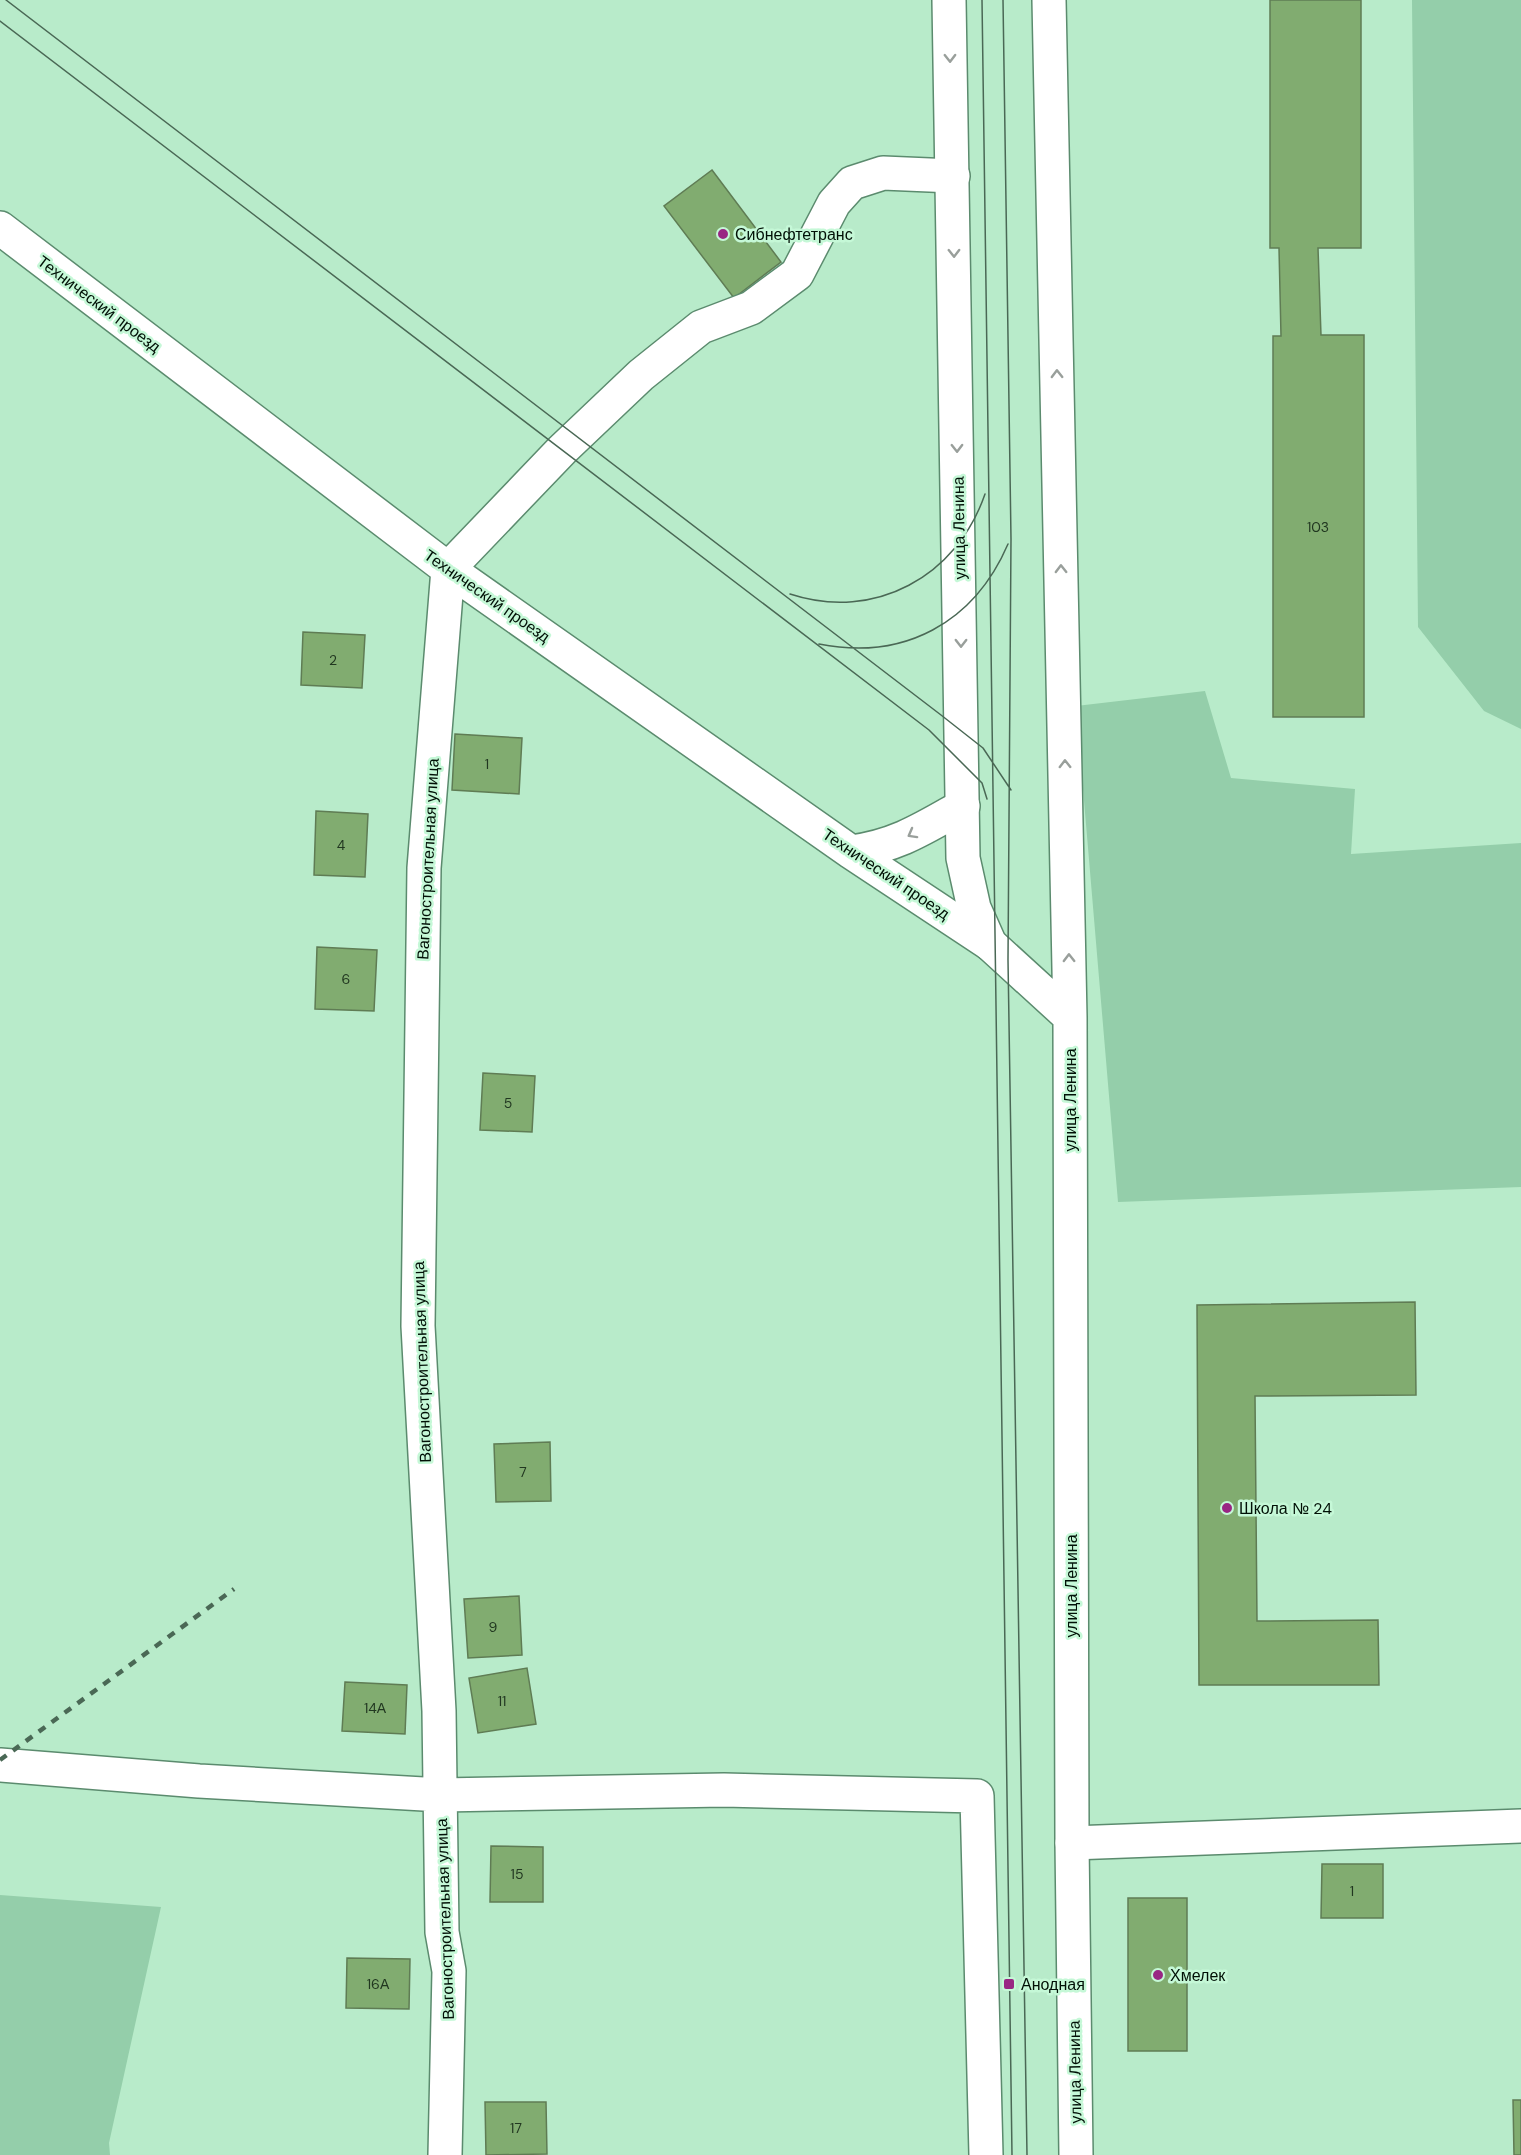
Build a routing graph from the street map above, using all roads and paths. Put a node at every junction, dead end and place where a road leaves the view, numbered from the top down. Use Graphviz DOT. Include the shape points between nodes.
graph roads {
  1 [pos="949,0"];
  2 [pos="1049,0"];
  3 [pos="953,176"];
  4 [pos="0,228"];
  5 [pos="448,570"];
  6 [pos="963,806"];
  7 [pos="851,852"];
  8 [pos="990,944"];
  9 [pos="1070,1017"];
  10 [pos="0,1765"];
  11 [pos="441,1795"];
  12 [pos="1521,1826"];
  13 [pos="1072,1843"];
  14 [pos="445,2155"];
  15 [pos="986,2155"];
  16 [pos="1076,2155"];
  1 -- 3 [label="street, улица Ленина, one-way"];
  9 -- 2 [label="street, улица Ленина, one-way"];
  3 -- 5 [label="street" via="883,172 852,183 834,203 797,274 751,308 701,327 641,375 562,450"];
  3 -- 6 [label="street, улица Ленина, one-way"];
  4 -- 5 [label="street, Технический проезд"];
  5 -- 7 [label="street, Технический проезд"];
  5 -- 11 [label="street, Вагоностроительная улица" via="424,868 418,1326"];
  6 -- 7 [label="street, one-way" via="903,839 880,848"];
  6 -- 8 [label="street, улица Ленина" via="963,858 974,908"];
  7 -- 8 [label="street, Технический проезд"];
  8 -- 9 [label="street, улица Ленина"];
  9 -- 13 [label="street, улица Ленина"];
  10 -- 11 [label="street"];
  11 -- 14 [label="street, Вагоностроительная улица" via="442,1932 449,1971"];
  11 -- 15 [label="street" via="724,1790 977,1796"];
  12 -- 13 [label="street"];
  13 -- 16 [label="street, улица Ленина"];
}
